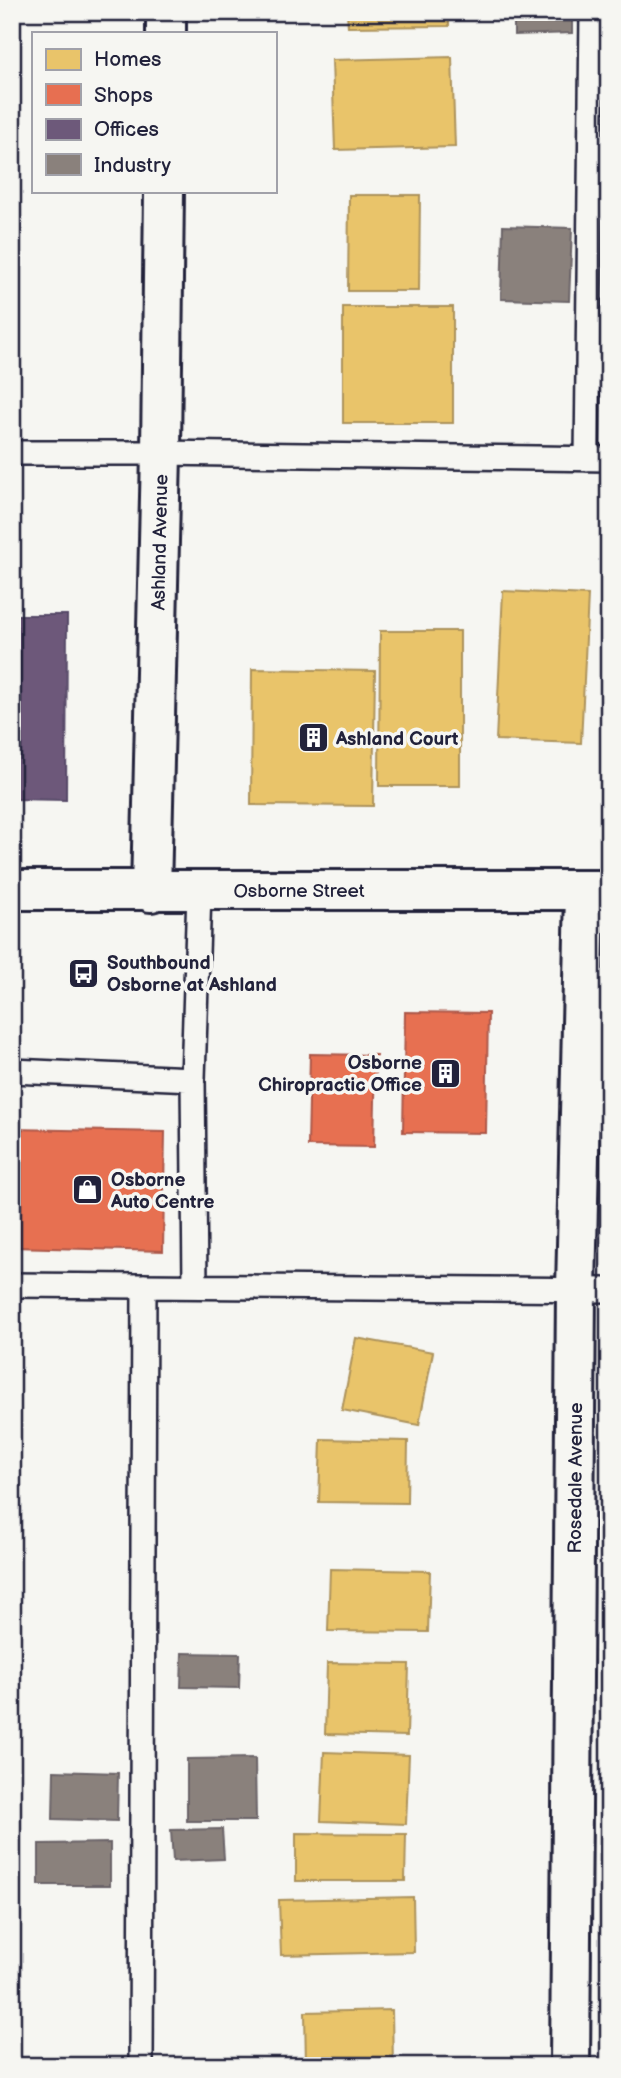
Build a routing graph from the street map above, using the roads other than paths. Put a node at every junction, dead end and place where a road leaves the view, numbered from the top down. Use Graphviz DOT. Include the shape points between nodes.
graph roads {
  1 [pos="166,12"];
  2 [pos="592,12"];
  3 [pos="166,32"];
  4 [pos="164,192"];
  5 [pos="12,453"];
  6 [pos="161,453"];
  7 [pos="598,459"];
  8 [pos="12,890"];
  9 [pos="151,892"];
  10 [pos="199,892"];
  11 [pos="601,892"];
  12 [pos="12,1071"];
  13 [pos="193,1079"];
  14 [pos="12,1285"];
  15 [pos="144,1286"];
  16 [pos="195,1286"];
  17 [pos="592,1290"];
  18 [pos="141,2066"];
  19 [pos="570,2066"];
  1 -- 3 [label="street"];
  2 -- 7 [label="lane"];
  4 -- 6 [label="street, Ashland Avenue"];
  5 -- 6 [label="lane"];
  6 -- 7 [label="lane"];
  6 -- 9 [label="street, Ashland Avenue"];
  8 -- 9 [label="street, Osborne Street"];
  9 -- 10 [label="street, Osborne Street"];
  10 -- 11 [label="street, Osborne Street"];
  10 -- 13 [label="lane"];
  11 -- 17 [label="street, Rosedale Avenue"];
  12 -- 13 [label="lane"];
  13 -- 16 [label="lane"];
  14 -- 15 [label="lane"];
  15 -- 16 [label="lane"];
  15 -- 18 [label="lane"];
  16 -- 17 [label="lane"];
  17 -- 19 [label="street, Rosedale Avenue"];
}
